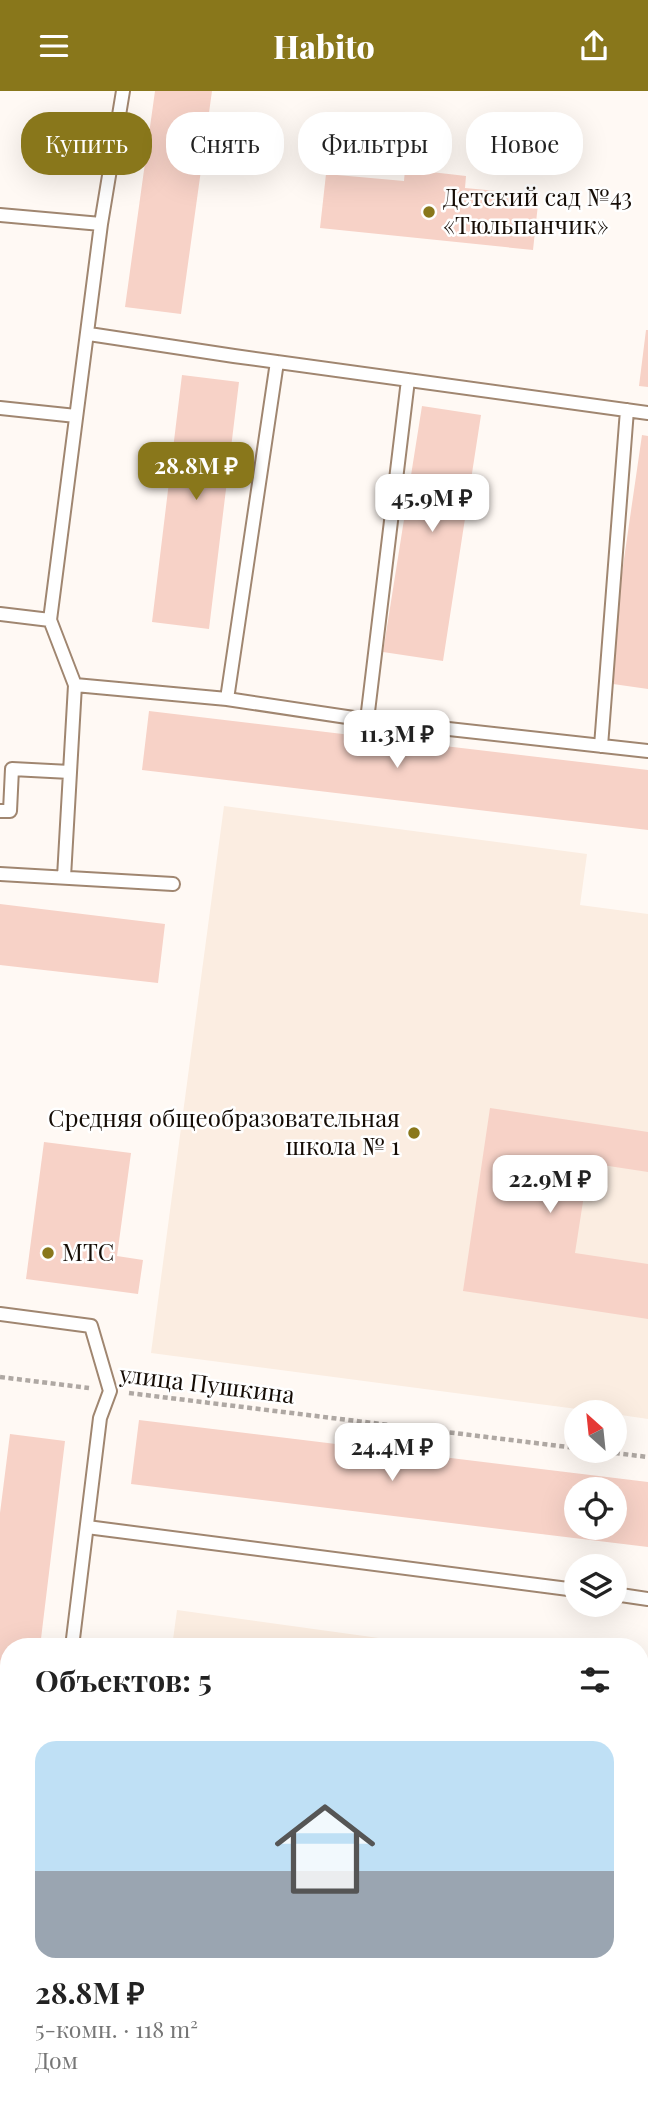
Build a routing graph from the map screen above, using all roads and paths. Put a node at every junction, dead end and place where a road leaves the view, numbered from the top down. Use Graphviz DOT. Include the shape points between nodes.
graph roads {
  1 [pos="123,91"];
  2 [pos="0,215"];
  3 [pos="101,224"];
  4 [pos="89,334"];
  5 [pos="277,362"];
  6 [pos="408,380"];
  7 [pos="0,408"];
  8 [pos="626,410"];
  9 [pos="648,413"];
  10 [pos="76,416"];
  11 [pos="0,614"];
  12 [pos="50,620"];
  13 [pos="75,685"];
  14 [pos="227,699"];
  15 [pos="366,720"];
  16 [pos="600,746"];
  17 [pos="648,751"];
  18 [pos="70,772"];
  19 [pos="0,811"];
  20 [pos="0,874"];
  21 [pos="64,877"];
  22 [pos="173,884"];
  23 [pos="0,1314"];
  24 [pos="0,1377"];
  25 [pos="110,1391"];
  26 [pos="564,1447"];
  27 [pos="627,1454"];
  28 [pos="648,1457"];
  29 [pos="87,1527"];
  30 [pos="564,1588"];
  31 [pos="627,1596"];
  32 [pos="648,1599"];
  33 [pos="73,1638"];
  1 -- 3 [label="lane"];
  2 -- 3 [label="lane"];
  3 -- 4 [label="lane"];
  4 -- 5 [label="lane"];
  4 -- 10 [label="lane"];
  5 -- 6 [label="lane"];
  5 -- 14 [label="lane"];
  6 -- 8 [label="lane"];
  6 -- 15 [label="lane"];
  7 -- 10 [label="lane"];
  8 -- 9 [label="lane"];
  8 -- 16 [label="lane"];
  10 -- 12 [label="lane"];
  11 -- 12 [label="lane"];
  12 -- 13 [label="lane"];
  13 -- 14 [label="lane"];
  13 -- 18 [label="lane"];
  14 -- 15 [label="lane"];
  15 -- 16 [label="lane"];
  16 -- 17 [label="lane"];
  18 -- 19 [label="lane" via="12,769 10,811"];
  18 -- 21 [label="lane"];
  20 -- 21 [label="lane"];
  21 -- 22 [label="lane"];
  23 -- 25 [label="lane" via="91,1326"];
  24 -- 25 [label="path, улица Пушкина"];
  25 -- 26 [label="path, улица Пушкина"];
  25 -- 29 [label="lane" via="100,1418"];
  27 -- 28 [label="path"];
  29 -- 30 [label="lane"];
  29 -- 33 [label="lane"];
  31 -- 32 [label="lane"];
}
